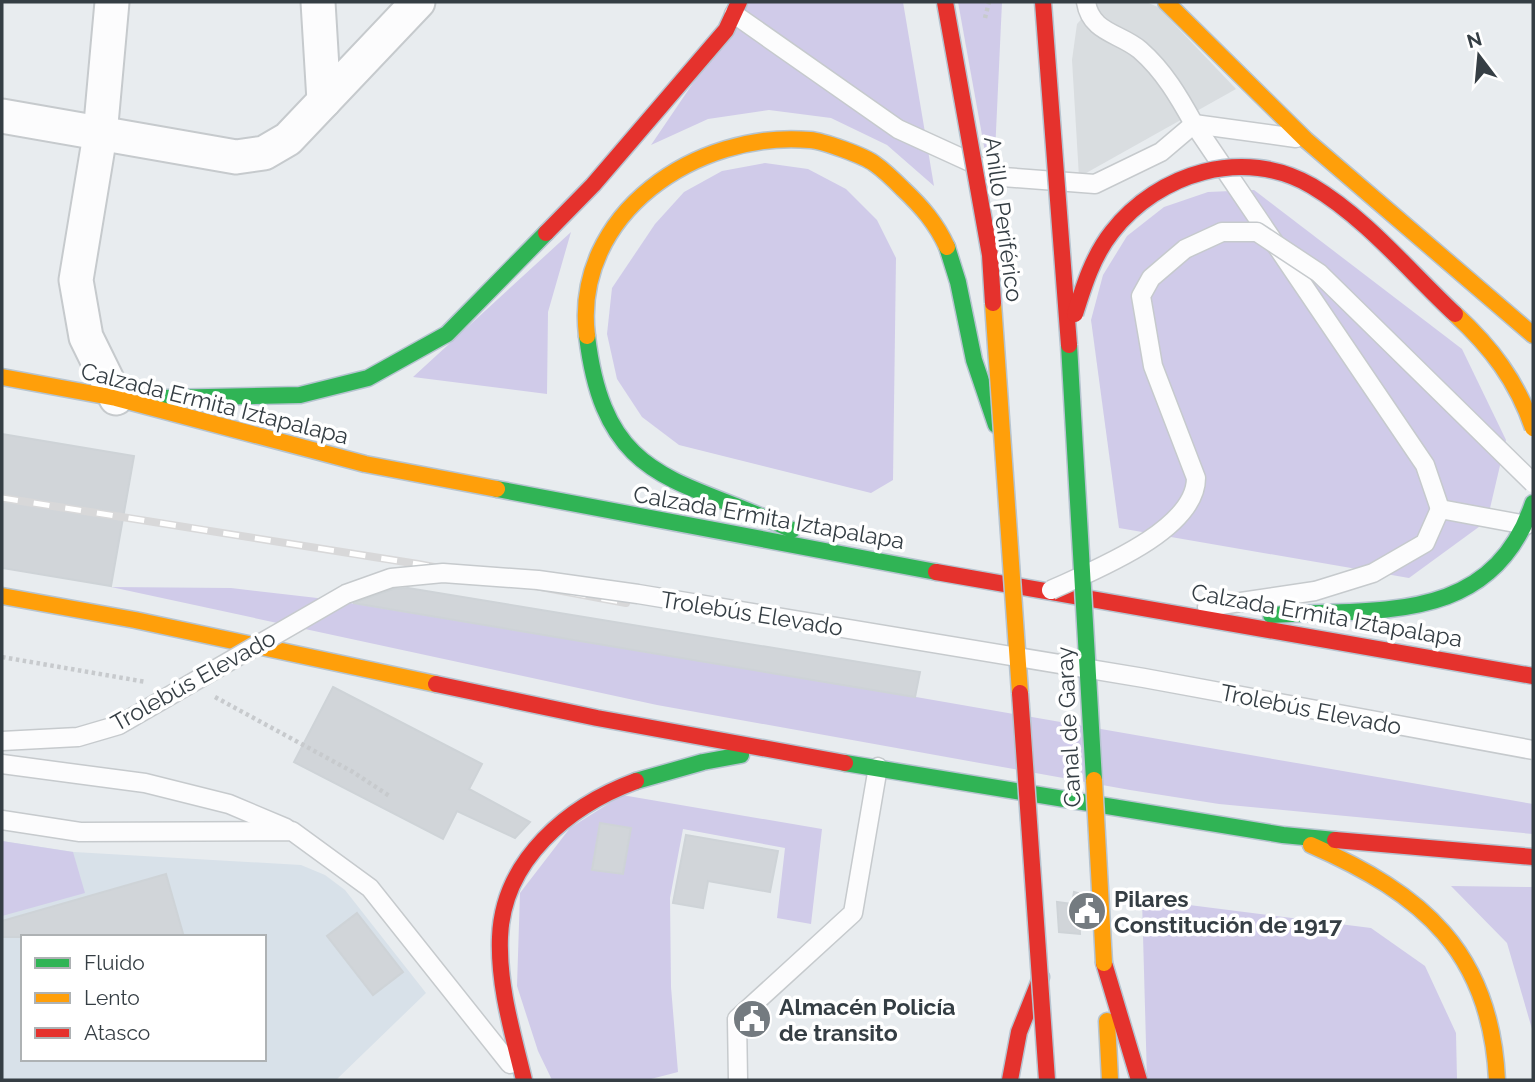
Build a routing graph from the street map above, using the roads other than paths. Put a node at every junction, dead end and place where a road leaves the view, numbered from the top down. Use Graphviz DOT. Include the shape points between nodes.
graph roads {
  1 [pos="112,2"];
  2 [pos="318,2"];
  3 [pos="418,2"];
  4 [pos="945,2"];
  5 [pos="1043,2"];
  6 [pos="1086,2"];
  7 [pos="1166,2"];
  8 [pos="736,8"];
  9 [pos="324,101"];
  10 [pos="2,116"];
  11 [pos="1195,124"];
  12 [pos="100,135"];
  13 [pos="1306,139"];
  14 [pos="1529,323"];
  15 [pos="1071,371"];
  16 [pos="2,377"];
  17 [pos="116,398"];
  18 [pos="1533,428"];
  19 [pos="1004,444"];
  20 [pos="1533,483"];
  21 [pos="1533,503"];
  22 [pos="1440,509"];
  23 [pos="1526,526"];
  24 [pos="830,553"];
  25 [pos="1051,590"];
  26 [pos="2,596"];
  27 [pos="1179,611"];
  28 [pos="1235,622"];
  29 [pos="1533,676"];
  30 [pos="2,741"];
  31 [pos="1533,750"];
  32 [pos="771,751"];
  33 [pos="2,764"];
  34 [pos="878,767"];
  35 [pos="2,820"];
  36 [pos="292,831"];
  37 [pos="1283,835"];
  38 [pos="1533,857"];
  39 [pos="1104,963"];
  40 [pos="1041,976"];
  41 [pos="524,1080"];
  42 [pos="738,1080"];
  43 [pos="1010,1080"];
  44 [pos="1047,1080"];
  45 [pos="1110,1080"];
  46 [pos="1139,1080"];
  47 [pos="1497,1080"];
  1 -- 12 [label="street"];
  2 -- 9 [label="street"];
  3 -- 9 [label="street"];
  4 -- 19 [label="main road, Anillo Periférico, bridge" via="990,255"];
  5 -- 15 [label="main road, bridge"];
  6 -- 11 [label="lane" via="1088,14 1108,34 1138,48 1171,83"];
  7 -- 13 [label="main road"];
  8 -- 11 [label="lane" via="898,129 1003,177 1095,184 1161,152"];
  8 -- 17 [label="main road" via="726,30 593,186 447,334 368,378 300,395"];
  9 -- 12 [label="street" via="288,139 264,153 236,158"];
  10 -- 12 [label="street"];
  11 -- 13 [label="lane"];
  11 -- 22 [label="lane" via="1425,465"];
  12 -- 17 [label="street" via="76,280 86,337"];
  13 -- 14 [label="main road"];
  15 -- 18 [label="main road, bridge" via="1073,320 1088,271 1107,237 1132,207 1160,187 1192,173 1259,168 1293,176 1329,198 1487,343 1521,391"];
  15 -- 39 [label="main road, Canal de Garay, bridge"];
  16 -- 17 [label="main road, Calzada Ermita Iztapalapa"];
  17 -- 24 [label="main road, Calzada Ermita Iztapalapa" via="365,464"];
  19 -- 24 [label="main road, bridge" via="974,361 952,258 941,232 908,189 867,158 802,136 753,138 707,154 651,187 604,241 581,314 589,366 609,417 624,441 654,471 701,496 781,524"];
  19 -- 40 [label="main road, Canal de Garay, bridge"];
  20 -- 25 [label="lane, bridge" via="1319,273 1257,232 1222,232 1185,249 1151,278 1141,296 1153,366 1196,478 1196,490 1144,547"];
  21 -- 23 [label="main road"];
  22 -- 23 [label="lane"];
  22 -- 27 [label="lane" via="1425,543 1373,573 1315,591"];
  23 -- 28 [label="main road" via="1500,565 1448,597 1397,610 1305,612"];
  24 -- 25 [label="main road, Calzada Ermita Iztapalapa"];
  25 -- 27 [label="main road, Calzada Ermita Iztapalapa"];
  26 -- 32 [label="main road"];
  27 -- 28 [label="main road, Calzada Ermita Iztapalapa"];
  28 -- 29 [label="main road, Calzada Ermita Iztapalapa"];
  30 -- 31 [label="lane, Trolebús Elevado, bridge" via="78,737 118,724 346,594 391,578 443,572 652,597 1144,678"];
  32 -- 34 [label="main road"];
  32 -- 41 [label="main road" via="687,763 622,785 570,815 537,847 513,887 500,931 500,967"];
  33 -- 36 [label="lane" via="145,783 229,804"];
  34 -- 37 [label="main road"];
  34 -- 42 [label="lane" via="853,913 737,1019"];
  35 -- 36 [label="lane" via="80,832"];
  36 -- 41 [label="lane" via="370,888"];
  37 -- 38 [label="main road"];
  37 -- 47 [label="main road" via="1381,881 1447,933 1466,957 1484,994 1496,1043"];
  39 -- 45 [label="main road, Canal de Garay"];
  39 -- 46 [label="main road"];
  40 -- 43 [label="main road" via="1019,1032"];
  40 -- 44 [label="main road, Canal de Garay, bridge"];
}
